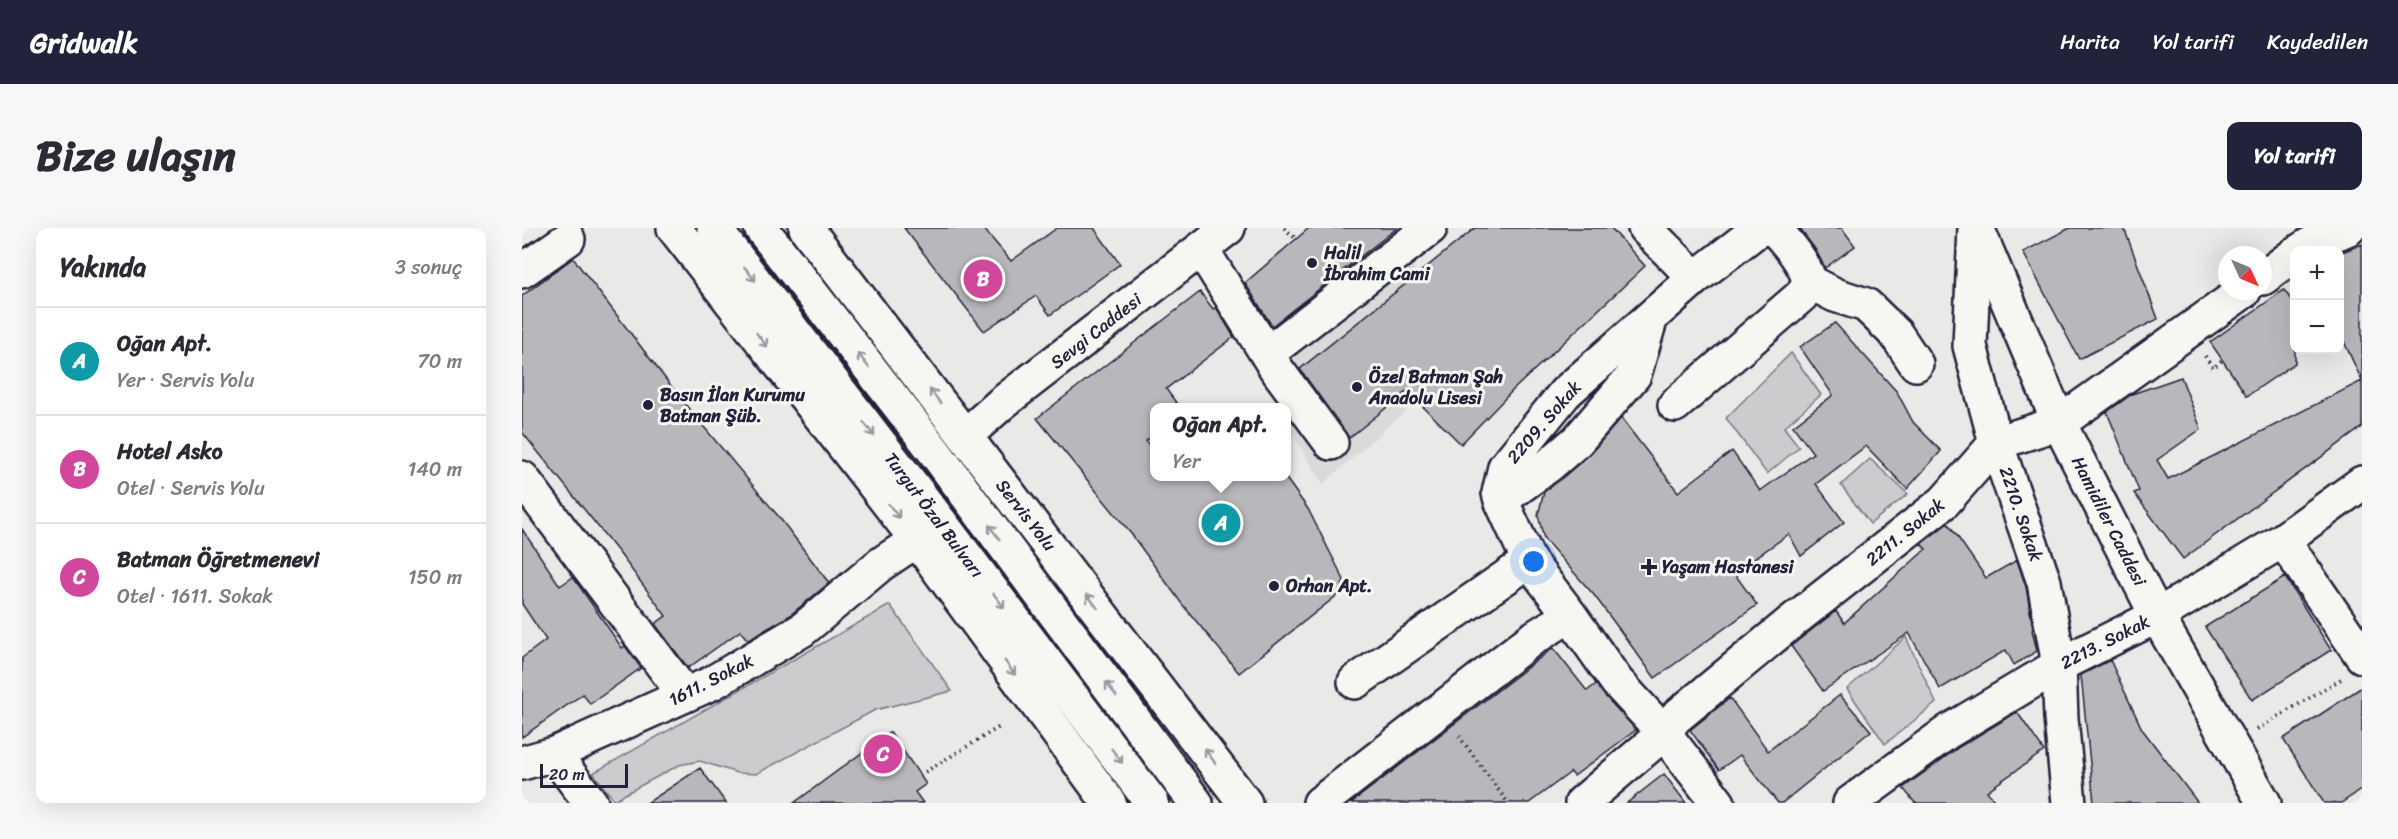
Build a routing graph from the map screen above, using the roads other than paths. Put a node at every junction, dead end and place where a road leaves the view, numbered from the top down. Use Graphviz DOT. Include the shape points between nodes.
graph roads {
  1 [pos="674,228"];
  2 [pos="714,228"];
  3 [pos="761,228"];
  4 [pos="806,228"];
  5 [pos="1228,228"];
  6 [pos="1646,228"];
  7 [pos="1760,228"];
  8 [pos="1774,228"];
  9 [pos="1976,228"];
  10 [pos="2349,228"];
  11 [pos="1414,233"];
  12 [pos="568,239"];
  13 [pos="2307,246"];
  14 [pos="1202,250"];
  15 [pos="2290,259"];
  16 [pos="522,271"];
  17 [pos="2272,272"];
  18 [pos="1695,278"];
  19 [pos="1810,282"];
  20 [pos="2231,300"];
  21 [pos="1271,360"];
  22 [pos="1916,364"];
  23 [pos="1675,405"];
  24 [pos="2059,423"];
  25 [pos="965,436"];
  26 [pos="1331,443"];
  27 [pos="1996,443"];
  28 [pos="522,478"];
  29 [pos="2362,483"];
  30 [pos="917,540"];
  31 [pos="2283,540"];
  32 [pos="1529,561"];
  33 [pos="1570,615"];
  34 [pos="2157,616"];
  35 [pos="2357,664"];
  36 [pos="2059,665"];
  37 [pos="1355,682"];
  38 [pos="685,695"];
  39 [pos="1664,733"];
  40 [pos="530,760"];
  41 [pos="591,803"];
  42 [pos="1109,803"];
  43 [pos="1152,803"];
  44 [pos="1196,803"];
  45 [pos="1245,803"];
  46 [pos="1320,803"];
  47 [pos="1582,803"];
  48 [pos="1718,803"];
  49 [pos="1850,803"];
  50 [pos="2069,803"];
  51 [pos="2264,803"];
  1 -- 30 [label="street, one-way"];
  2 -- 43 [label="street, Turgut Özal Bulvarı, one-way"];
  44 -- 3 [label="street, Turgut Özal Bulvarı, one-way" via="979,511"];
  25 -- 4 [label="street, Servis Yolu, one-way"];
  5 -- 14 [label="street, Sevgi Caddesi"];
  6 -- 18 [label="street"];
  7 -- 18 [label="street, 2209. Sokak"];
  8 -- 19 [label="street" via="1795,252"];
  9 -- 24 [label="street, Hamidiler Caddesi"];
  9 -- 27 [label="street, 2210. Sokak" via="1970,346"];
  10 -- 13 [label="street"];
  11 -- 21 [label="street"];
  12 -- 16 [label="street"];
  14 -- 21 [label="street"];
  14 -- 25 [label="street, Sevgi Caddesi" via="1002,403"];
  15 -- 17 [label="street"];
  18 -- 32 [label="street, 2209. Sokak" via="1565,393 1505,467 1498,493"];
  19 -- 22 [label="street" via="1866,304 1896,334"];
  19 -- 23 [label="street" via="1801,296"];
  20 -- 24 [label="street"];
  21 -- 26 [label="street"];
  24 -- 27 [label="street"];
  24 -- 34 [label="street, Hamidiler Caddesi"];
  45 -- 25 [label="street, Servis Yolu, one-way"];
  27 -- 36 [label="street, 2210. Sokak" via="2044,582"];
  27 -- 39 [label="street, 2211. Sokak" via="1944,502 1710,689 1675,718"];
  28 -- 38 [label="street"];
  29 -- 31 [label="street, 2213. Sokak"];
  30 -- 38 [label="street, 1611. Sokak" via="881,564 802,630"];
  30 -- 42 [label="street, one-way"];
  31 -- 34 [label="street, 2213. Sokak"];
  31 -- 35 [label="street"];
  32 -- 33 [label="street, 2209. Sokak"];
  32 -- 37 [label="street"];
  33 -- 39 [label="street, 2209. Sokak" via="1617,682"];
  33 -- 46 [label="street" via="1532,639"];
  34 -- 36 [label="street, 2213. Sokak"];
  34 -- 51 [label="street, Hamidiler Caddesi"];
  36 -- 49 [label="street, 2213. Sokak" via="1949,731"];
  36 -- 50 [label="street, 2210. Sokak"];
  38 -- 40 [label="street, 1611. Sokak"];
  39 -- 47 [label="street, 2211. Sokak"];
  39 -- 48 [label="street, 2209. Sokak"];
  40 -- 41 [label="street"];
}
